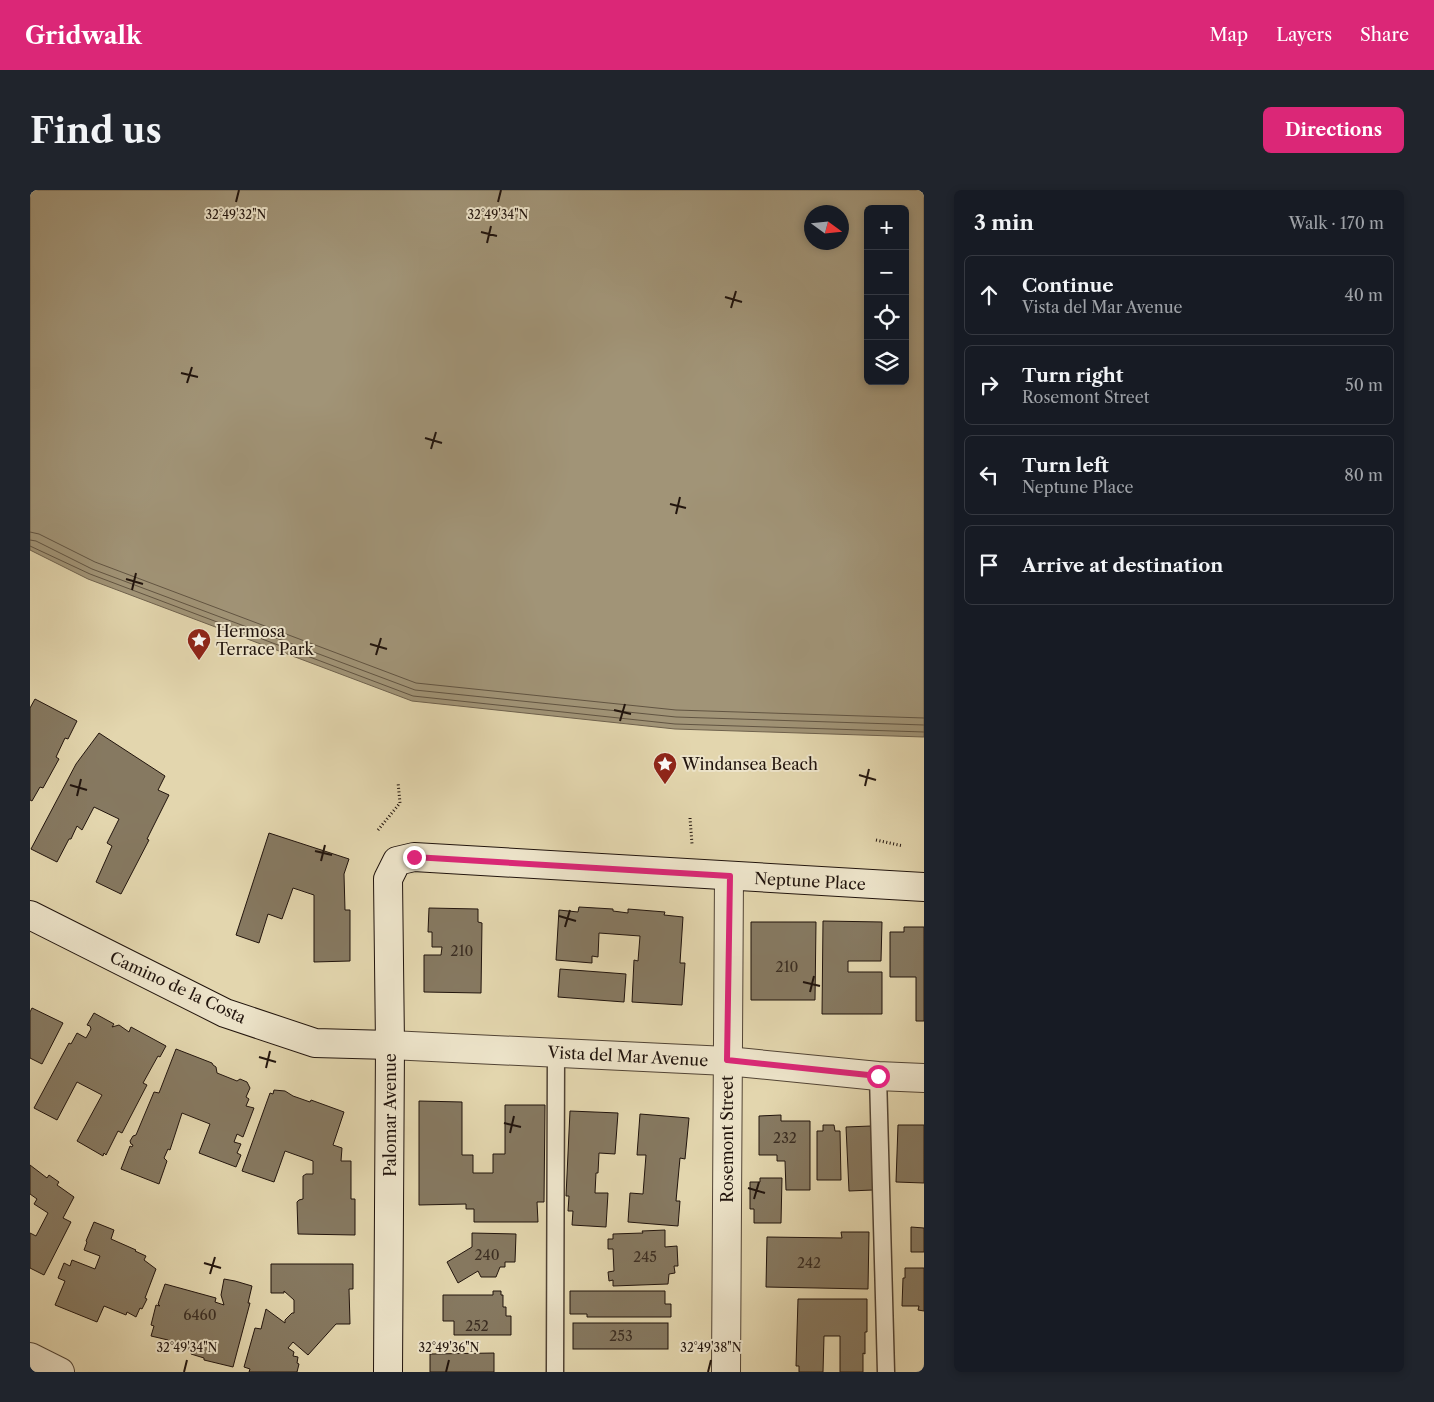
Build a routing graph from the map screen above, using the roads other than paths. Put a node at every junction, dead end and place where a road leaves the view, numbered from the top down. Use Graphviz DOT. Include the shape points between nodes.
graph roads {
  1 [pos="397,861"];
  2 [pos="730,876"];
  3 [pos="924,887"];
  4 [pos="30,915"];
  5 [pos="390,1045"];
  6 [pos="556,1052"];
  7 [pos="727,1060"];
  8 [pos="878,1076"];
  9 [pos="924,1078"];
  10 [pos="30,1357"];
  11 [pos="60,1372"];
  12 [pos="388,1372"];
  13 [pos="555,1372"];
  14 [pos="726,1372"];
  15 [pos="886,1372"];
  1 -- 2 [label="street, Neptune Place" via="414,857"];
  1 -- 5 [label="street, Palomar Avenue" via="388,878"];
  2 -- 3 [label="street, Neptune Place"];
  2 -- 7 [label="street, Rosemont Street"];
  4 -- 5 [label="street, Camino de la Costa" via="225,1013 315,1043"];
  5 -- 6 [label="street, Vista del Mar Avenue"];
  5 -- 12 [label="street, Palomar Avenue"];
  6 -- 7 [label="street, Vista del Mar Avenue"];
  6 -- 13 [label="lane"];
  7 -- 8 [label="street, Vista del Mar Avenue"];
  7 -- 14 [label="street, Rosemont Street"];
  8 -- 9 [label="street, Vista del Mar Avenue"];
  8 -- 15 [label="lane"];
  10 -- 11 [label="street"];
}
